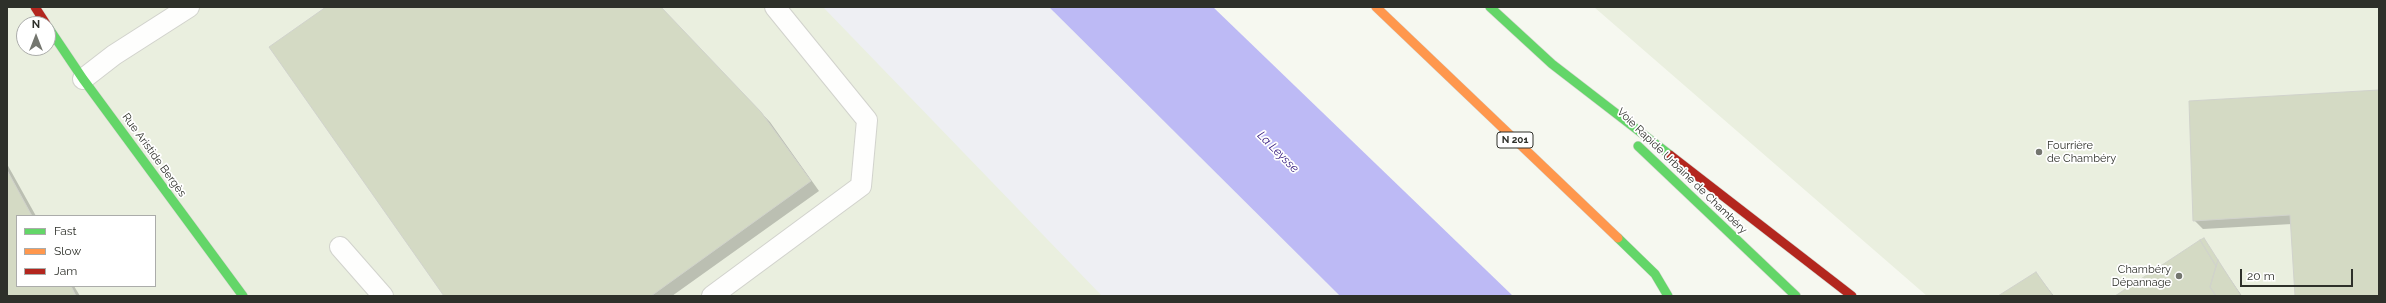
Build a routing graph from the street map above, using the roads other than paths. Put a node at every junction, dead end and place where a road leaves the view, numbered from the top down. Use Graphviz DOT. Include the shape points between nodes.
graph roads {
  1 [pos="35,7"];
  2 [pos="188,7"];
  3 [pos="775,7"];
  4 [pos="1376,7"];
  5 [pos="1490,7"];
  6 [pos="41,16"];
  7 [pos="56,39"];
  8 [pos="1552,64"];
  9 [pos="83,79"];
  10 [pos="1620,129"];
  11 [pos="1631,140"];
  12 [pos="340,247"];
  13 [pos="1655,274"];
  14 [pos="243,296"];
  15 [pos="383,296"];
  16 [pos="712,296"];
  17 [pos="1668,296"];
  18 [pos="1679,296"];
  19 [pos="1796,296"];
  20 [pos="1852,296"];
  1 -- 6 [label="main road"];
  2 -- 9 [label="lane" via="114,55"];
  3 -- 16 [label="lane" via="867,120 861,186"];
  4 -- 13 [label="main road, N 201"];
  5 -- 8 [label="main road"];
  7 -- 9 [label="main road, Rue Aristide Bergès"];
  8 -- 10 [label="main road, Voie Rapide Urbaine de Chambéry"];
  8 -- 20 [label="main road"];
  9 -- 14 [label="main road, Rue Aristide Bergès"];
  11 -- 19 [label="main road, Voie Rapide Urbaine de Chambéry"];
  12 -- 15 [label="lane"];
  13 -- 17 [label="main road"];
  13 -- 18 [label="main road, N 201"];
}
